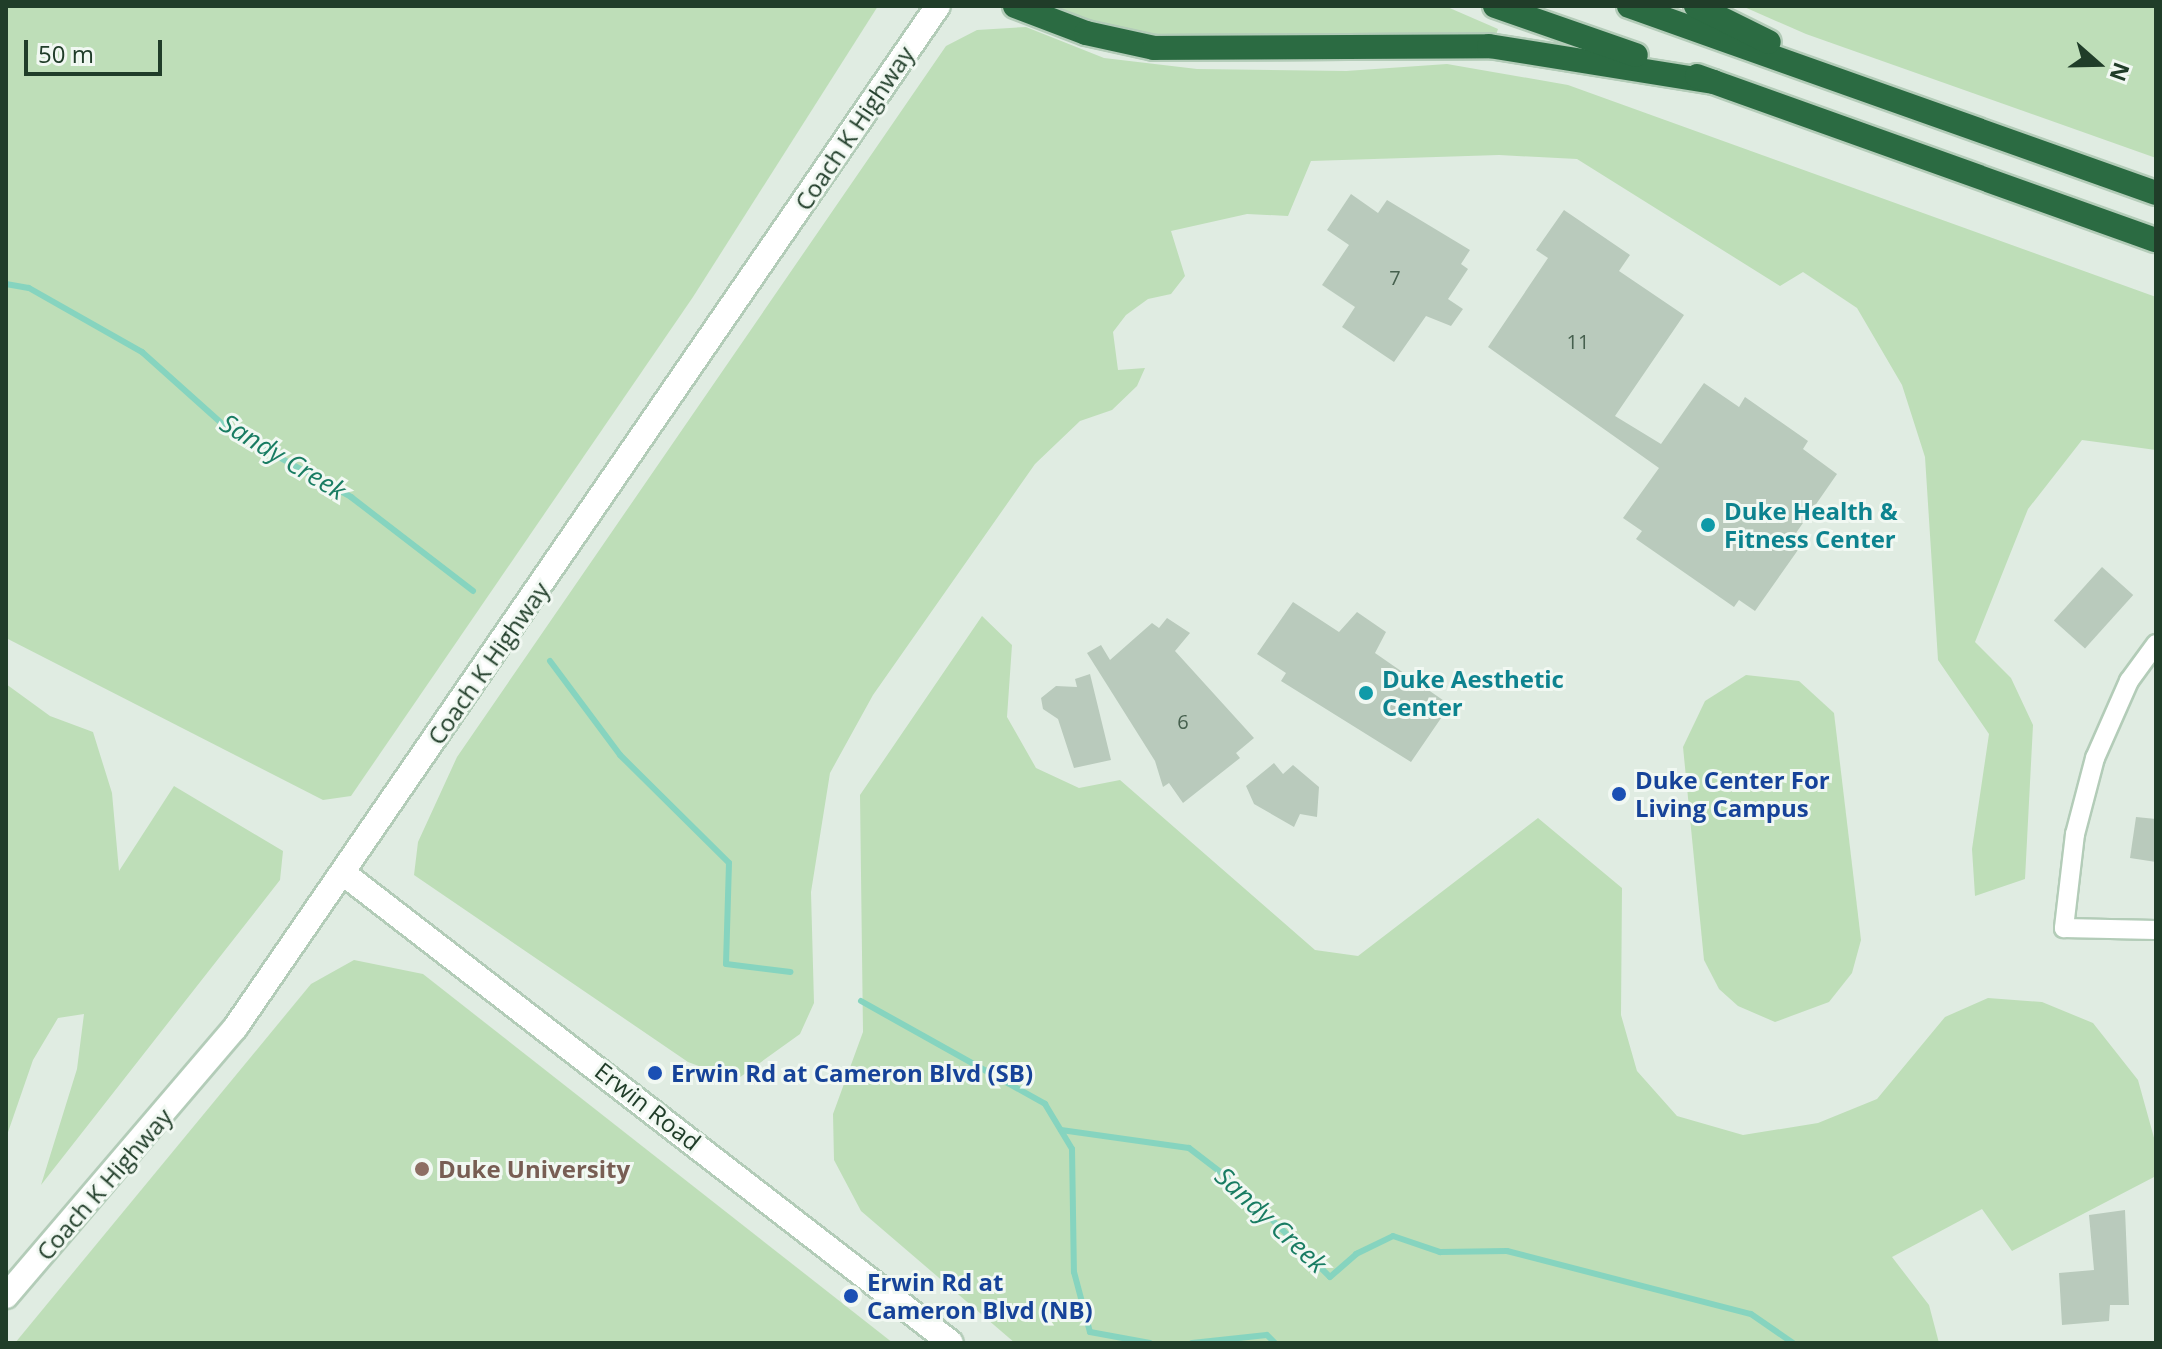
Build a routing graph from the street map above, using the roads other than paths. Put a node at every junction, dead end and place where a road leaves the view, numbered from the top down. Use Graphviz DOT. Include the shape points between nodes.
graph roads {
  1 [pos="938,6"];
  2 [pos="1015,6"];
  3 [pos="1495,6"];
  4 [pos="1629,6"];
  5 [pos="1696,6"];
  6 [pos="1713,82"];
  7 [pos="1846,82"];
  8 [pos="2156,193"];
  9 [pos="2156,240"];
  10 [pos="2156,644"];
  11 [pos="343,873"];
  12 [pos="2156,930"];
  13 [pos="6,1296"];
  14 [pos="951,1343"];
  1 -- 11 [label="main road, Coach K Highway"];
  2 -- 6 [label="highway" via="1086,33 1154,48 1489,46"];
  3 -- 6 [label="highway"];
  4 -- 7 [label="highway"];
  5 -- 7 [label="highway"];
  6 -- 9 [label="highway"];
  7 -- 8 [label="highway"];
  10 -- 12 [label="street" via="2129,681 2095,758 2075,834 2064,928"];
  11 -- 13 [label="main road, Coach K Highway" via="235,1028"];
  11 -- 14 [label="main road, Erwin Road"];
}
